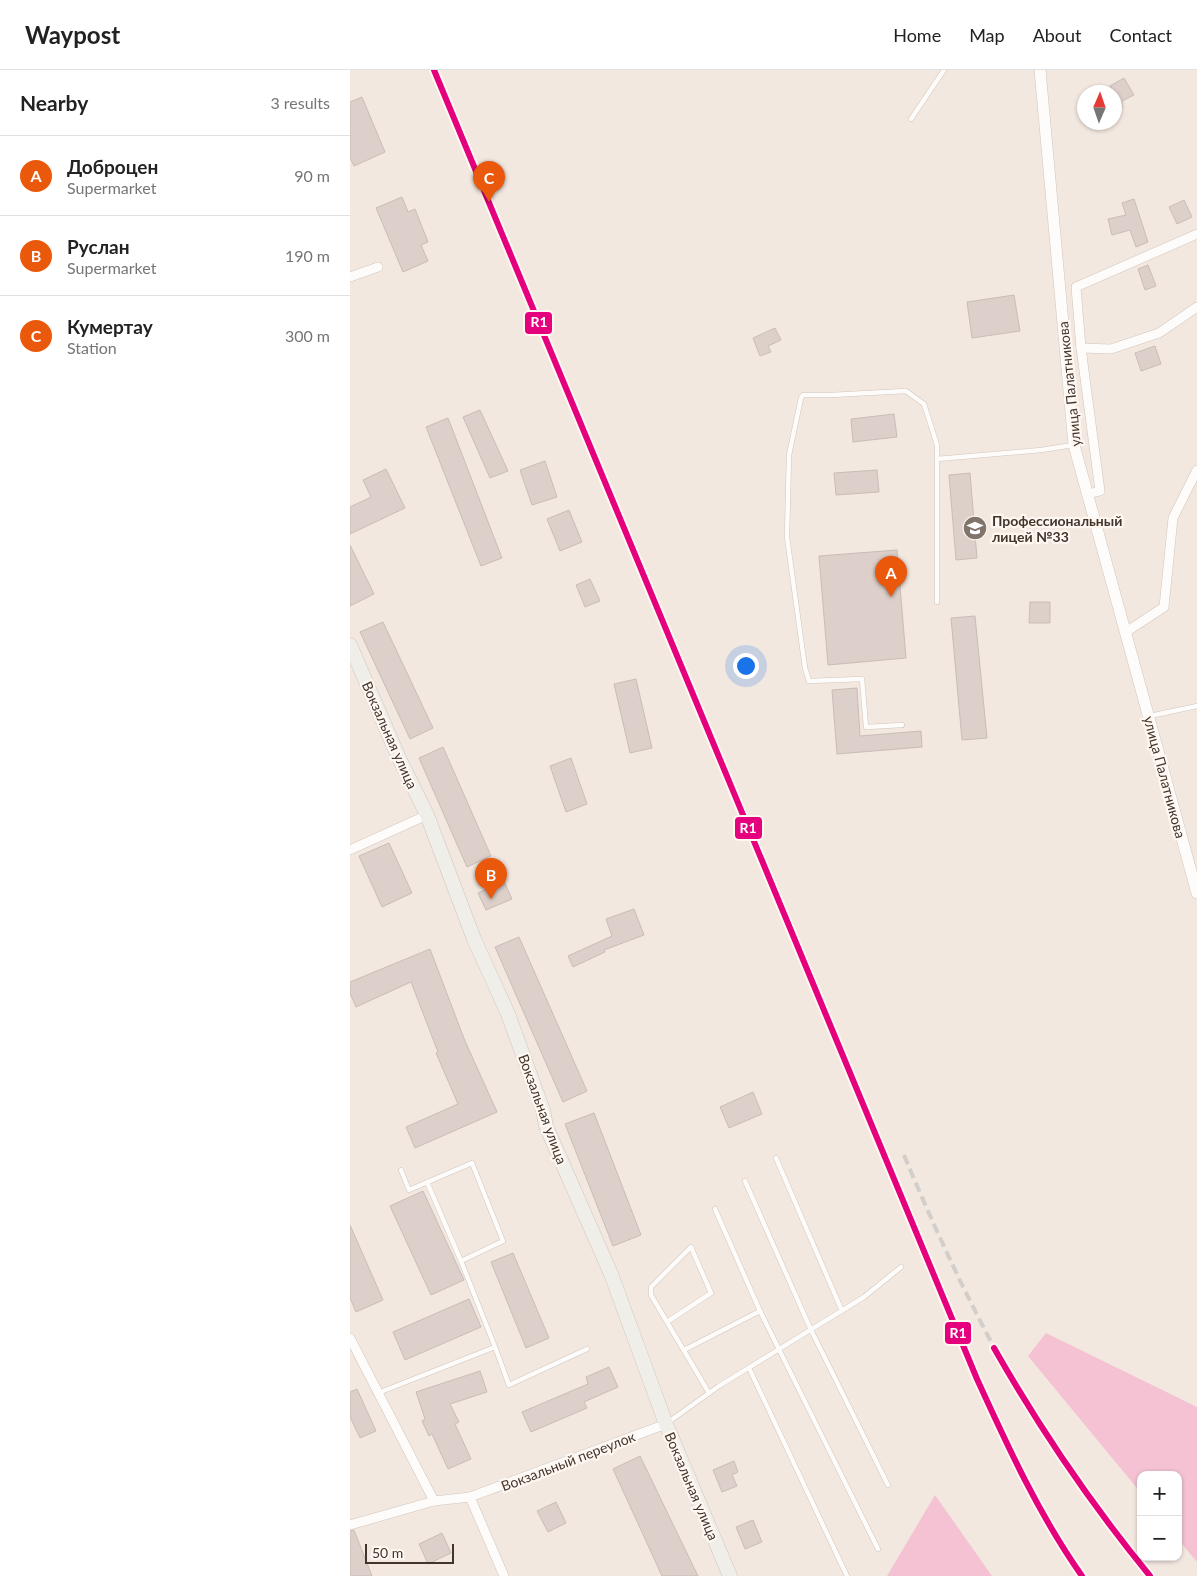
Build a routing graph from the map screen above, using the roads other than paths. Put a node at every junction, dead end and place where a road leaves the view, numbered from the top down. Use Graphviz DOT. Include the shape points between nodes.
graph roads {
  1 [pos="944,70"];
  2 [pos="1040,70"];
  3 [pos="911,119"];
  4 [pos="1197,234"];
  5 [pos="378,267"];
  6 [pos="350,277"];
  7 [pos="1197,307"];
  8 [pos="1081,348"];
  9 [pos="1074,445"];
  10 [pos="937,459"];
  11 [pos="1197,470"];
  12 [pos="1088,494"];
  13 [pos="937,602"];
  14 [pos="1126,632"];
  15 [pos="350,645"];
  16 [pos="1197,706"];
  17 [pos="1149,716"];
  18 [pos="902,725"];
  19 [pos="427,815"];
  20 [pos="350,850"];
  21 [pos="1197,893"];
  22 [pos="776,1158"];
  23 [pos="401,1170"];
  24 [pos="745,1181"];
  25 [pos="427,1182"];
  26 [pos="715,1209"];
  27 [pos="461,1262"];
  28 [pos="901,1267"];
  29 [pos="760,1311"];
  30 [pos="842,1311"];
  31 [pos="667,1322"];
  32 [pos="811,1330"];
  33 [pos="350,1338"];
  34 [pos="495,1347"];
  35 [pos="587,1349"];
  36 [pos="780,1349"];
  37 [pos="684,1350"];
  38 [pos="748,1368"];
  39 [pos="378,1393"];
  40 [pos="709,1393"];
  41 [pos="666,1424"];
  42 [pos="888,1485"];
  43 [pos="470,1497"];
  44 [pos="434,1501"];
  45 [pos="350,1526"];
  46 [pos="878,1548"];
  47 [pos="504,1576"];
  48 [pos="730,1576"];
  49 [pos="847,1576"];
  1 -- 3 [label="lane"];
  2 -- 9 [label="street, улица Палатникова"];
  4 -- 8 [label="street" via="1076,287"];
  5 -- 6 [label="street"];
  7 -- 8 [label="street" via="1160,333 1111,349"];
  8 -- 12 [label="street" via="1100,490"];
  9 -- 10 [label="lane"];
  9 -- 12 [label="street, улица Палатникова"];
  10 -- 13 [label="lane"];
  10 -- 18 [label="lane" via="937,445 924,404 906,391 804,395 801,398 789,455 787,537 809,681 862,678 866,728"];
  11 -- 14 [label="street" via="1173,518 1164,607"];
  12 -- 14 [label="street, улица Палатникова"];
  14 -- 17 [label="street, улица Палатникова"];
  15 -- 19 [label="main road, Вокзальная улица"];
  16 -- 17 [label="lane"];
  17 -- 21 [label="street, улица Палатникова"];
  19 -- 20 [label="street"];
  19 -- 41 [label="main road, Вокзальная улица" via="474,939 508,1014 546,1126 611,1274"];
  22 -- 30 [label="lane"];
  23 -- 25 [label="lane" via="409,1190"];
  24 -- 32 [label="lane"];
  25 -- 27 [label="lane"];
  25 -- 27 [label="lane" via="472,1163 503,1242"];
  26 -- 29 [label="lane"];
  27 -- 34 [label="lane"];
  28 -- 30 [label="lane"];
  29 -- 36 [label="lane"];
  29 -- 37 [label="lane"];
  30 -- 32 [label="lane"];
  31 -- 31 [label="lane" via="711,1293 691,1247 651,1287 651,1295"];
  31 -- 37 [label="lane"];
  32 -- 36 [label="lane"];
  32 -- 42 [label="lane"];
  33 -- 39 [label="street"];
  34 -- 35 [label="lane" via="509,1385"];
  34 -- 39 [label="lane"];
  36 -- 38 [label="lane"];
  36 -- 46 [label="lane"];
  37 -- 40 [label="lane"];
  38 -- 40 [label="lane"];
  38 -- 49 [label="lane"];
  39 -- 44 [label="street"];
  40 -- 41 [label="lane"];
  41 -- 43 [label="street, Вокзальный переулок"];
  41 -- 48 [label="main road, Вокзальная улица"];
  43 -- 44 [label="street, Вокзальный переулок"];
  43 -- 47 [label="street"];
  44 -- 45 [label="street"];
}
